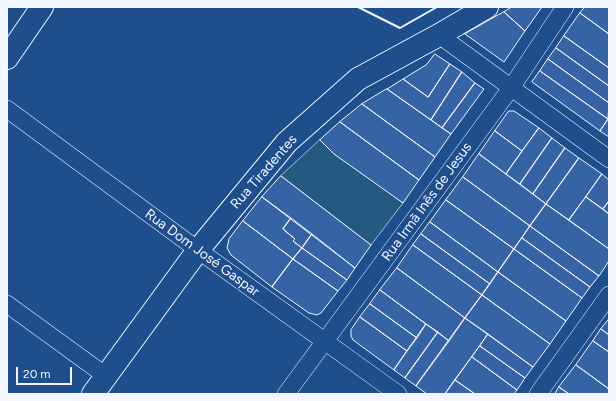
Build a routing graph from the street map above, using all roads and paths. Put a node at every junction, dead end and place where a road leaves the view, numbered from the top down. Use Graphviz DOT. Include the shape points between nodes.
graph roads {
  1 [pos="42,7"];
  2 [pos="487,7"];
  3 [pos="565,7"];
  4 [pos="439,35"];
  5 [pos="7,58"];
  6 [pos="511,88"];
  7 [pos="7,109"];
  8 [pos="609,158"];
  9 [pos="198,250"];
  10 [pos="609,295"];
  11 [pos="7,304"];
  12 [pos="324,342"];
  13 [pos="106,376"];
  14 [pos="93,394"];
  15 [pos="286,394"];
  16 [pos="398,394"];
  17 [pos="538,394"];
  1 -- 5 [label="street"];
  2 -- 4 [label="street, Rua Tiradentes"];
  3 -- 6 [label="street, Rua Irmã Inês de Jesus"];
  4 -- 6 [label="street"];
  4 -- 9 [label="street, Rua Tiradentes" via="358,79 287,142"];
  6 -- 8 [label="street"];
  6 -- 12 [label="street, Rua Irmã Inês de Jesus"];
  7 -- 9 [label="street, Rua Dom José Gaspar"];
  9 -- 12 [label="street, Rua Dom José Gaspar"];
  9 -- 13 [label="street, Rua Tiradentes"];
  10 -- 17 [label="street"];
  11 -- 13 [label="street"];
  12 -- 15 [label="street, Rua Irmã Inês de Jesus"];
  12 -- 16 [label="street, Rua Dom José Gaspar"];
  13 -- 14 [label="street, Rua Tiradentes"];
}
